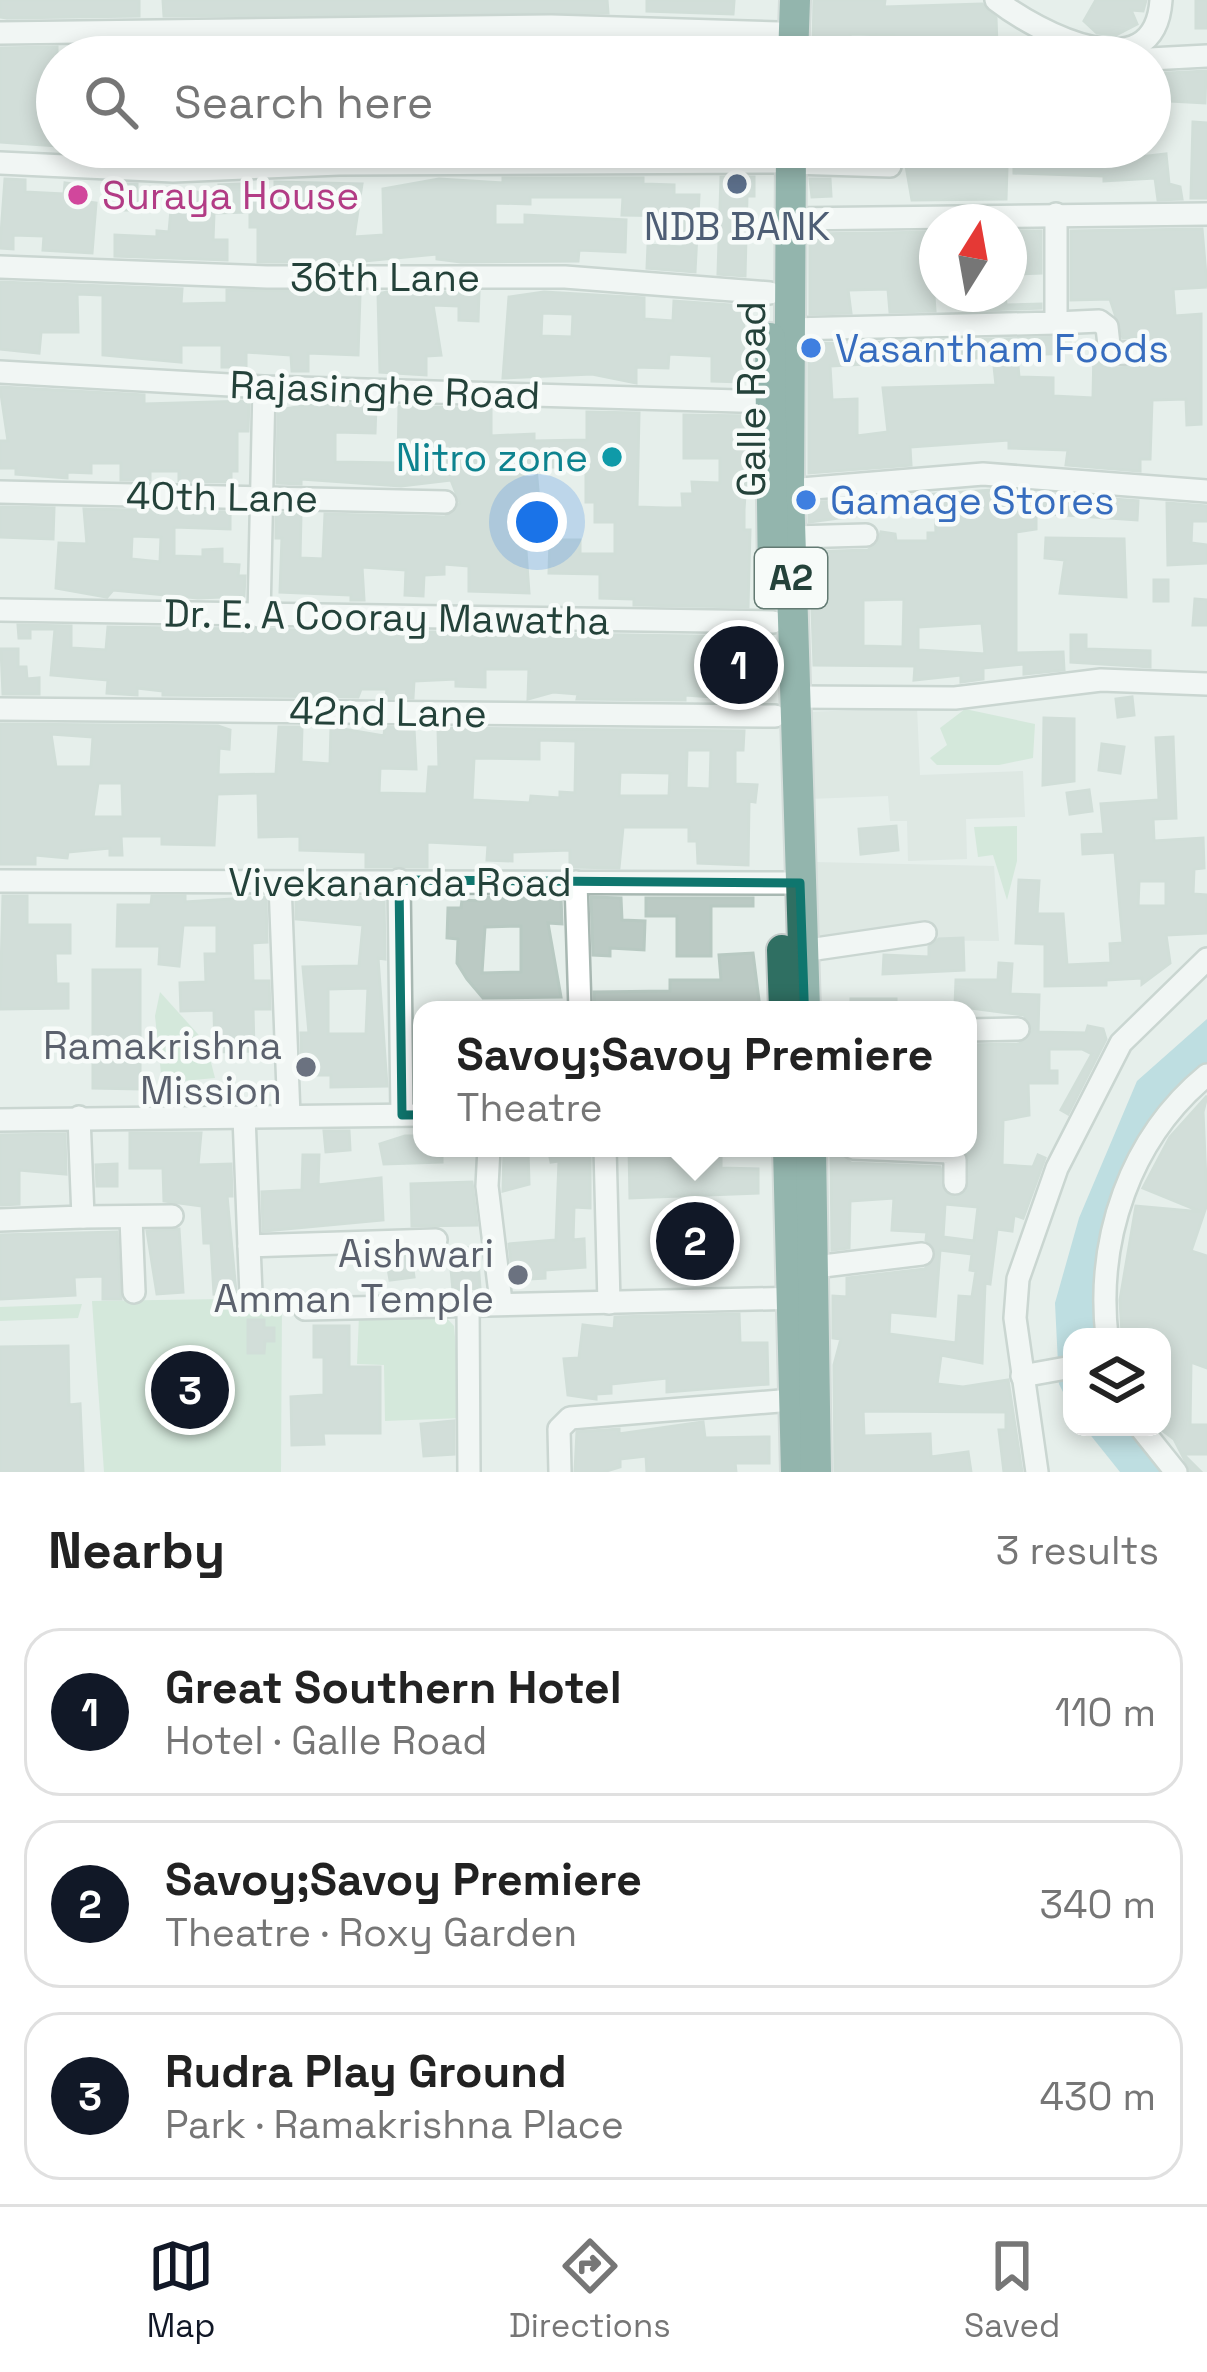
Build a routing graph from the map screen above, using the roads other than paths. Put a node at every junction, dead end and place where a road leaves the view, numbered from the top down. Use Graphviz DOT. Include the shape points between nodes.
graph roads {
  1 [pos="778,0"];
  2 [pos="795,0"];
  3 [pos="996,0"];
  4 [pos="1161,0"];
  5 [pos="0,33"];
  6 [pos="652,36"];
  7 [pos="782,36"];
  8 [pos="786,36"];
  9 [pos="1061,36"];
  10 [pos="1149,36"];
  11 [pos="1207,56"];
  12 [pos="1171,58"];
  13 [pos="0,163"];
  14 [pos="36,165"];
  15 [pos="108,168"];
  16 [pos="245,168"];
  17 [pos="782,168"];
  18 [pos="784,168"];
  19 [pos="1056,214"];
  20 [pos="1207,214"];
  21 [pos="790,218"];
  22 [pos="0,267"];
  23 [pos="770,293"];
  24 [pos="1056,323"];
  25 [pos="790,328"];
  26 [pos="1141,352"];
  27 [pos="0,372"];
  28 [pos="264,387"];
  29 [pos="770,402"];
  30 [pos="789,490"];
  31 [pos="1207,491"];
  32 [pos="0,492"];
  33 [pos="262,499"];
  34 [pos="445,502"];
  35 [pos="866,536"];
  36 [pos="793,537"];
  37 [pos="0,610"];
  38 [pos="259,616"];
  39 [pos="773,622"];
  40 [pos="1207,684"];
  41 [pos="784,707"];
  42 [pos="0,709"];
  43 [pos="399,880"];
  44 [pos="0,881"];
  45 [pos="576,882"];
  46 [pos="790,883"];
  47 [pos="280,884"];
  48 [pos="925,933"];
  49 [pos="802,951"];
  50 [pos="1207,959"];
  51 [pos="580,1001"];
  52 [pos="784,1001"];
  53 [pos="805,1001"];
  54 [pos="1018,1028"];
  55 [pos="977,1030"];
  56 [pos="1207,1075"];
  57 [pos="289,1115"];
  58 [pos="412,1115"];
  59 [pos="244,1116"];
  60 [pos="80,1117"];
  61 [pos="0,1120"];
  62 [pos="489,1157"];
  63 [pos="605,1157"];
  64 [pos="789,1157"];
  65 [pos="811,1157"];
  66 [pos="953,1157"];
  67 [pos="955,1184"];
  68 [pos="172,1216"];
  69 [pos="83,1217"];
  70 [pos="131,1218"];
  71 [pos="0,1220"];
  72 [pos="436,1240"];
  73 [pos="249,1246"];
  74 [pos="922,1254"];
  75 [pos="807,1288"];
  76 [pos="134,1292"];
  77 [pos="251,1294"];
  78 [pos="501,1302"];
  79 [pos="609,1303"];
  80 [pos="468,1304"];
  81 [pos="304,1309"];
  82 [pos="1107,1328"];
  83 [pos="1063,1369"];
  84 [pos="1022,1376"];
  85 [pos="792,1400"];
  86 [pos="1147,1436"];
  87 [pos="469,1472"];
  88 [pos="560,1472"];
  89 [pos="796,1472"];
  90 [pos="816,1472"];
  91 [pos="1037,1472"];
  92 [pos="1176,1472"];
  1 -- 7 [label="highway"];
  2 -- 8 [label="highway"];
  3 -- 9 [label="street" via="1029,26"];
  4 -- 10 [label="street"];
  5 -- 6 [label="street" via="551,26"];
  11 -- 12 [label="street"];
  13 -- 14 [label="street"];
  15 -- 16 [label="street"];
  17 -- 23 [label="highway, Galle Road / A2"];
  18 -- 21 [label="highway, Galle Road / A2"];
  19 -- 20 [label="street"];
  19 -- 21 [label="street"];
  19 -- 24 [label="street"];
  21 -- 25 [label="highway, Galle Road / A2"];
  22 -- 23 [label="street, 36th Lane" via="565,277"];
  23 -- 29 [label="highway, Galle Road / A2"];
  24 -- 25 [label="street"];
  24 -- 26 [label="street" via="1099,321 1110,354"];
  25 -- 30 [label="highway, Galle Road / A2"];
  27 -- 28 [label="street, Rajasinghe Road"];
  28 -- 29 [label="street, Rajasinghe Road"];
  28 -- 33 [label="street"];
  29 -- 39 [label="highway, Galle Road / A2"];
  30 -- 31 [label="street" via="983,474"];
  30 -- 36 [label="highway, Galle Road / A2"];
  32 -- 33 [label="street, 40th Lane"];
  33 -- 34 [label="street, 40th Lane"];
  33 -- 38 [label="street"];
  35 -- 36 [label="street"];
  36 -- 41 [label="highway, Galle Road / A2"];
  37 -- 38 [label="street, Dr. E. A Cooray Mawatha"];
  38 -- 39 [label="street, Dr. E. A Cooray Mawatha"];
  39 -- 41 [label="highway, Galle Road / A2"];
  40 -- 41 [label="street, 42nd Lane" via="1100,680"];
  41 -- 42 [label="street, 42nd Lane"];
  41 -- 46 [label="highway, Galle Road / A2"];
  43 -- 45 [label="street, Vivekananda Road"];
  43 -- 47 [label="street, Vivekananda Road"];
  43 -- 58 [label="street"];
  44 -- 47 [label="street, Vivekananda Road"];
  45 -- 46 [label="street, Vivekananda Road"];
  45 -- 51 [label="street"];
  46 -- 49 [label="highway, Galle Road / A2"];
  46 -- 52 [label="highway, Galle Road / A2"];
  47 -- 57 [label="street"];
  48 -- 49 [label="street"];
  49 -- 53 [label="highway, Galle Road / A2"];
  50 -- 84 [label="street" via="1121,1043 1058,1168 1018,1279"];
  54 -- 55 [label="street"];
  56 -- 82 [label="street" via="1155,1127 1125,1190 1111,1228"];
  57 -- 58 [label="street"];
  57 -- 59 [label="street"];
  59 -- 60 [label="street"];
  59 -- 73 [label="street"];
  60 -- 61 [label="street"];
  60 -- 69 [label="street"];
  62 -- 78 [label="street"];
  63 -- 79 [label="street"];
  64 -- 75 [label="highway"];
  65 -- 75 [label="highway"];
  66 -- 67 [label="street"];
  68 -- 70 [label="street"];
  69 -- 70 [label="street"];
  69 -- 71 [label="street"];
  70 -- 76 [label="street"];
  72 -- 73 [label="street"];
  73 -- 77 [label="street"];
  74 -- 75 [label="street"];
  75 -- 79 [label="street"];
  75 -- 85 [label="highway"];
  75 -- 90 [label="highway"];
  78 -- 79 [label="street"];
  78 -- 80 [label="street"];
  80 -- 81 [label="street"];
  80 -- 87 [label="street"];
  83 -- 84 [label="street"];
  84 -- 91 [label="street"];
  85 -- 88 [label="street" via="570,1418 559,1429"];
  85 -- 89 [label="highway"];
  86 -- 92 [label="street"];
}
